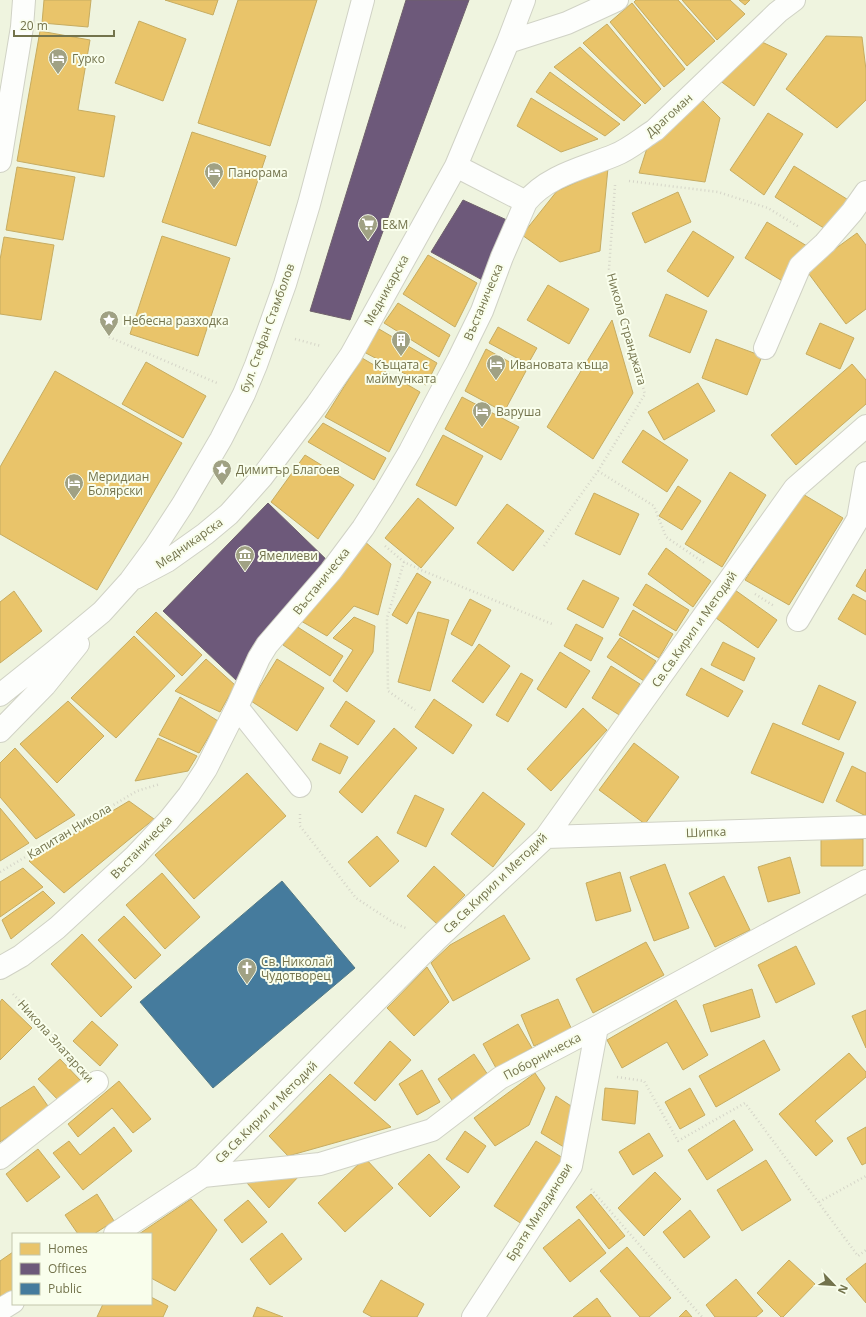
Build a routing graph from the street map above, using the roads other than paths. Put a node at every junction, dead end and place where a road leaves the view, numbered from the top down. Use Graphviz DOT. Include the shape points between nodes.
graph roads {
  1 [pos="24,0"];
  2 [pos="364,0"];
  3 [pos="524,0"];
  4 [pos="617,0"];
  5 [pos="794,0"];
  6 [pos="508,42"];
  7 [pos="0,161"];
  8 [pos="456,166"];
  9 [pos="866,192"];
  10 [pos="526,202"];
  11 [pos="765,348"];
  12 [pos="866,426"];
  13 [pos="866,473"];
  14 [pos="130,581"];
  15 [pos="102,612"];
  16 [pos="798,620"];
  17 [pos="0,695"];
  18 [pos="237,707"];
  19 [pos="0,730"];
  20 [pos="300,786"];
  21 [pos="866,827"];
  22 [pos="546,837"];
  23 [pos="866,881"];
  24 [pos="0,968"];
  25 [pos="597,1027"];
  26 [pos="97,1082"];
  27 [pos="0,1158"];
  28 [pos="203,1176"];
  29 [pos="117,1233"];
  30 [pos="12,1303"];
  31 [pos="0,1310"];
  32 [pos="473,1317"];
  1 -- 7 [label="street" via="22,27"];
  2 -- 14 [label="street, бул. Стефан Стамболов" via="285,284 244,394 183,504"];
  3 -- 6 [label="street, Медникарска"];
  4 -- 6 [label="street" via="567,23"];
  5 -- 10 [label="street, Драгоман" via="778,12 655,130 617,154 558,177 534,192"];
  6 -- 8 [label="street, Медникарска"];
  8 -- 10 [label="street"];
  8 -- 14 [label="street, Медникарска" via="351,355 262,477 229,514 205,534 167,561"];
  9 -- 11 [label="street" via="825,243 800,266"];
  10 -- 18 [label="street, Въстаническа" via="482,311 410,451 364,528 332,571 267,645"];
  12 -- 22 [label="street, Св.Св.Кирил и Методий" via="795,488"];
  13 -- 16 [label="street" via="858,519"];
  14 -- 15 [label="street, бул. Стефан Стамболов"];
  15 -- 17 [label="street, бул. Стефан Стамболов"];
  15 -- 19 [label="street" via="45,685"];
  18 -- 20 [label="street"];
  18 -- 24 [label="street, Въстаническа" via="206,769 169,820 135,856 57,928 21,956"];
  21 -- 22 [label="street, Шипка"];
  22 -- 28 [label="street, Св.Св.Кирил и Методий" via="436,940"];
  23 -- 25 [label="street, Поборническа"];
  25 -- 28 [label="street, Поборническа" via="500,1078 432,1130 320,1164"];
  25 -- 32 [label="street, Братя Миладинови" via="571,1166"];
  26 -- 27 [label="street, Никола Златарски"];
  28 -- 29 [label="street, Св.Св.Кирил и Методий"];
  30 -- 31 [label="street"];
}
